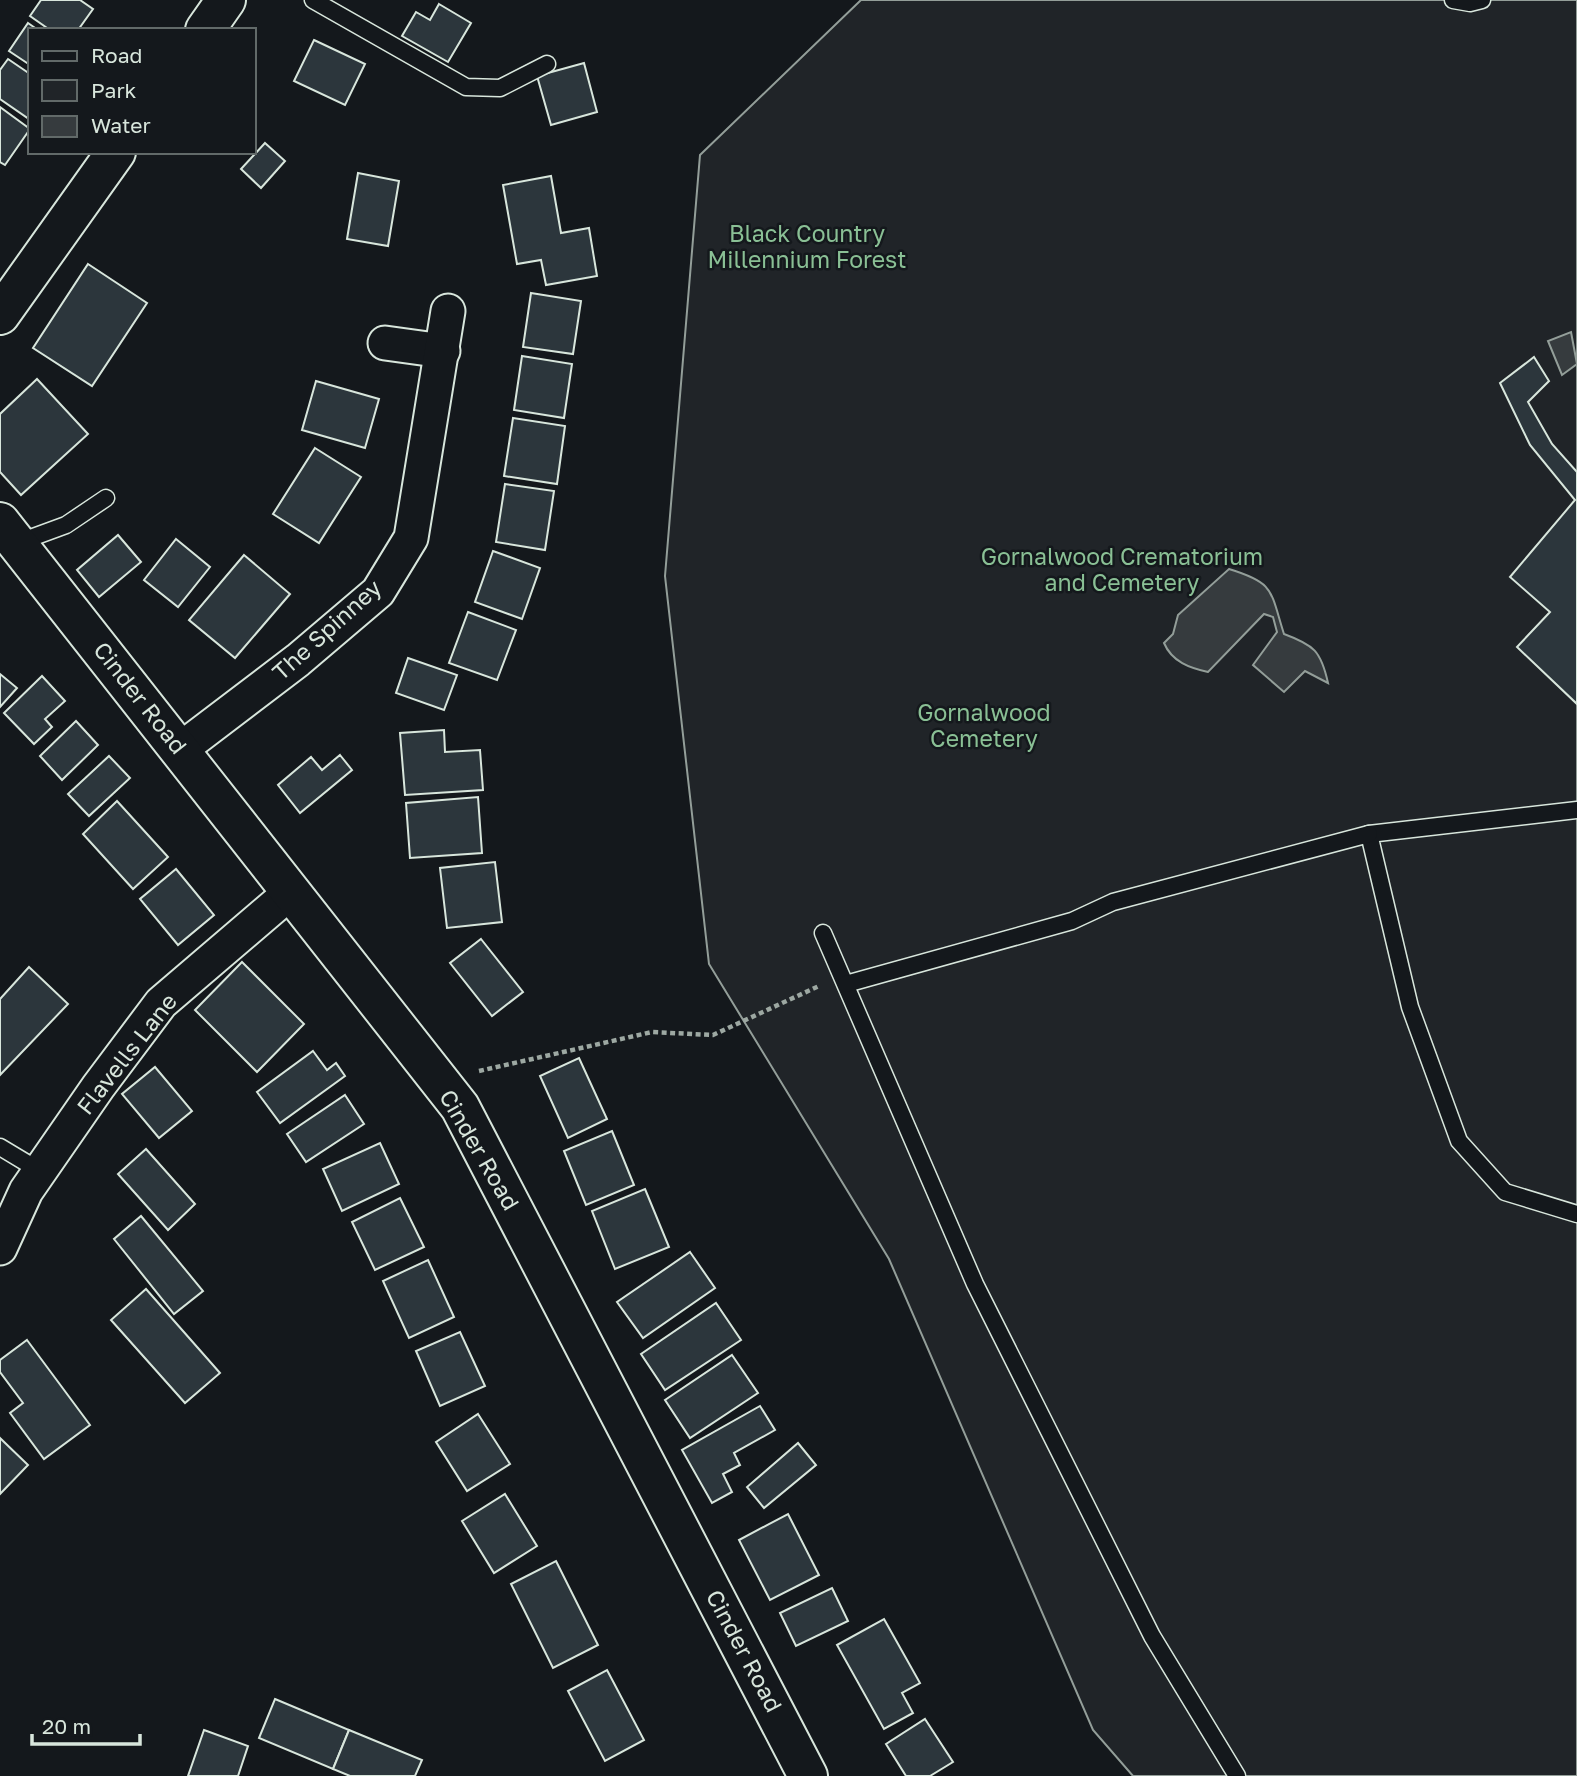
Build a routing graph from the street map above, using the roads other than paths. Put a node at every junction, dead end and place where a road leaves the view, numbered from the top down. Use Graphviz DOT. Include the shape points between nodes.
graph roads {
  1 [pos="226,0"];
  2 [pos="313,0"];
  3 [pos="1453,0"];
  4 [pos="1482,0"];
  5 [pos="206,28"];
  6 [pos="547,64"];
  7 [pos="114,154"];
  8 [pos="3,298"];
  9 [pos="447,311"];
  10 [pos="385,343"];
  11 [pos="443,351"];
  12 [pos="106,498"];
  13 [pos="8,533"];
  14 [pos="181,749"];
  15 [pos="1577,810"];
  16 [pos="1369,834"];
  17 [pos="292,891"];
  18 [pos="823,933"];
  19 [pos="844,980"];
  20 [pos="0,1147"];
  21 [pos="40,1171"];
  22 [pos="1577,1214"];
  23 [pos="0,1248"];
  24 [pos="808,1776"];
  25 [pos="1237,1776"];
  1 -- 5 [label="main road"];
  2 -- 6 [label="lane" via="466,87 500,88"];
  3 -- 4 [label="lane"];
  7 -- 8 [label="main road"];
  9 -- 11 [label="street, The Spinney"];
  10 -- 11 [label="street"];
  11 -- 14 [label="street, The Spinney" via="411,538 378,592"];
  12 -- 13 [label="lane" via="66,525"];
  13 -- 14 [label="main road, Cinder Road"];
  14 -- 17 [label="main road, Cinder Road"];
  15 -- 16 [label="lane"];
  16 -- 19 [label="lane" via="1113,902 1072,921"];
  16 -- 22 [label="lane" via="1410,1007 1459,1141 1505,1192"];
  17 -- 21 [label="street, Flavells Lane" via="161,1003"];
  17 -- 24 [label="main road, Cinder Road" via="460,1107"];
  18 -- 19 [label="lane"];
  19 -- 25 [label="lane" via="975,1284 1152,1636"];
  20 -- 21 [label="lane"];
  21 -- 23 [label="street, Flavells Lane"];
}
